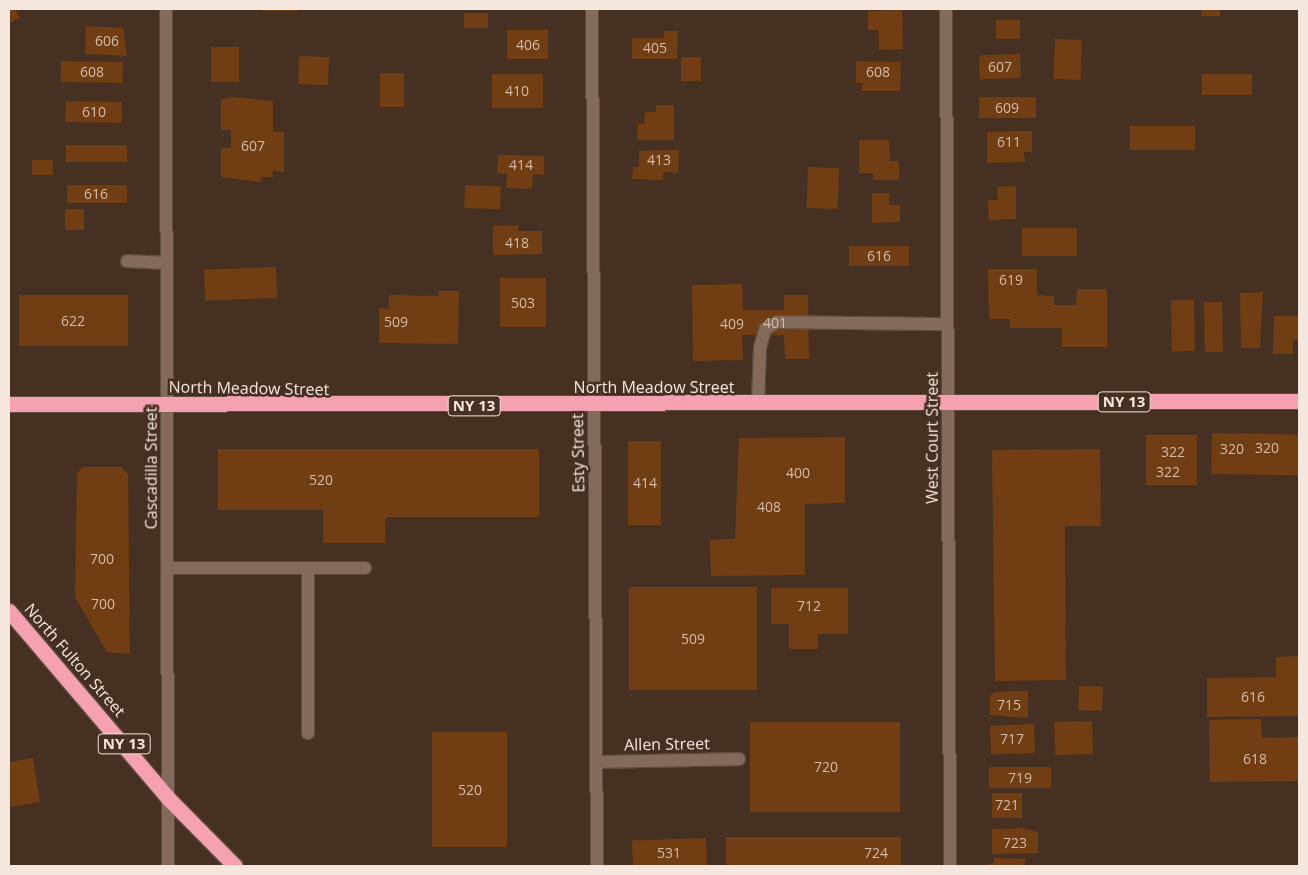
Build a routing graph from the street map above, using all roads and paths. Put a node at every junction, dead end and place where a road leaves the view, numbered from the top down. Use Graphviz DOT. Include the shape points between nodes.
graph roads {
  1 [pos="166,9"];
  2 [pos="592,9"];
  3 [pos="946,9"];
  4 [pos="127,261"];
  5 [pos="167,263"];
  6 [pos="947,324"];
  7 [pos="1299,401"];
  8 [pos="948,403"];
  9 [pos="9,404"];
  10 [pos="167,404"];
  11 [pos="758,404"];
  12 [pos="594,405"];
  13 [pos="168,568"];
  14 [pos="308,568"];
  15 [pos="365,568"];
  16 [pos="9,611"];
  17 [pos="308,733"];
  18 [pos="739,759"];
  19 [pos="596,762"];
  20 [pos="168,798"];
  21 [pos="168,866"];
  22 [pos="235,866"];
  23 [pos="597,866"];
  24 [pos="950,866"];
  1 -- 5 [label="street, Cascadilla Street"];
  2 -- 12 [label="street, Esty Street"];
  3 -- 6 [label="street, West Court Street"];
  4 -- 5 [label="street"];
  5 -- 10 [label="street, Cascadilla Street"];
  6 -- 8 [label="street, West Court Street"];
  6 -- 11 [label="street" via="777,322 765,330 760,348"];
  7 -- 8 [label="highway, North Meadow Street / NY 13"];
  8 -- 11 [label="highway, North Meadow Street / NY 13"];
  8 -- 24 [label="street, West Court Street"];
  9 -- 10 [label="highway, North Meadow Street / NY 13"];
  10 -- 12 [label="highway, North Meadow Street / NY 13"];
  10 -- 13 [label="street, Cascadilla Street"];
  11 -- 12 [label="highway, North Meadow Street / NY 13"];
  12 -- 19 [label="street, Esty Street"];
  13 -- 14 [label="street"];
  13 -- 20 [label="street, Cascadilla Street"];
  14 -- 15 [label="street"];
  14 -- 17 [label="street"];
  16 -- 20 [label="highway, North Fulton Street / NY 13"];
  18 -- 19 [label="street, Allen Street"];
  19 -- 23 [label="street, Esty Street"];
  20 -- 21 [label="street, Cascadilla Street"];
  20 -- 22 [label="highway, North Fulton Street / NY 13"];
}
